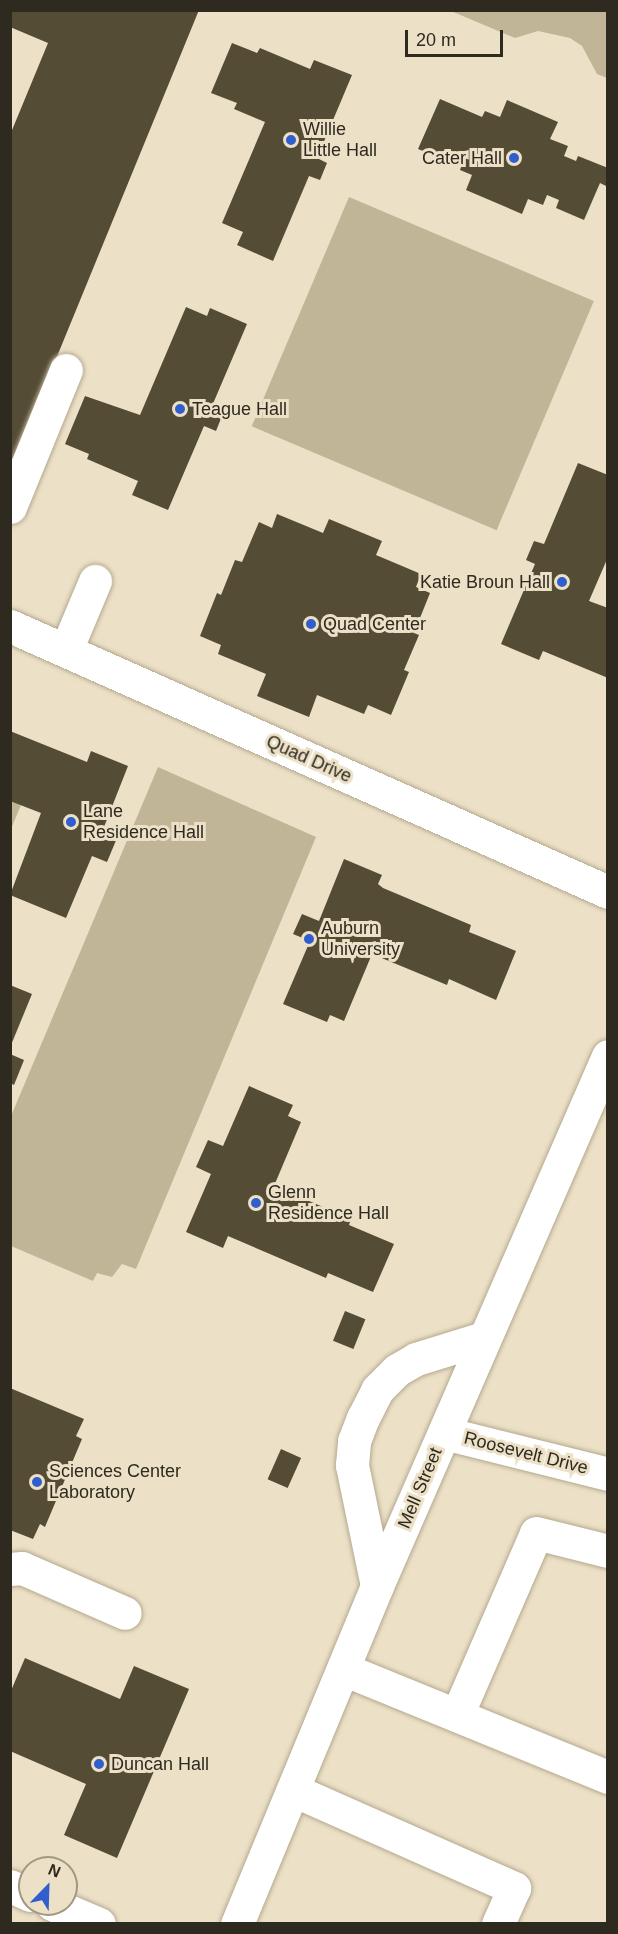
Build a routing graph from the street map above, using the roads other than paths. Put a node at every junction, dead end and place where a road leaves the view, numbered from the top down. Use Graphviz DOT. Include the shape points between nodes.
graph roads {
  1 [pos="66,370"];
  2 [pos="10,507"];
  3 [pos="95,581"];
  4 [pos="10,626"];
  5 [pos="66,651"];
  6 [pos="608,892"];
  7 [pos="608,1056"];
  8 [pos="484,1338"];
  9 [pos="444,1433"];
  10 [pos="608,1474"];
  11 [pos="608,1551"];
  12 [pos="10,1569"];
  13 [pos="377,1586"];
  14 [pos="125,1612"];
  15 [pos="343,1670"];
  16 [pos="457,1715"];
  17 [pos="608,1777"];
  18 [pos="293,1790"];
  19 [pos="78,1915"];
  20 [pos="99,1923"];
  21 [pos="237,1923"];
  22 [pos="498,1923"];
  1 -- 2 [label="street"];
  3 -- 5 [label="street"];
  4 -- 5 [label="street, Quad Drive"];
  5 -- 6 [label="street, Quad Drive"];
  7 -- 8 [label="street, Mell Street"];
  8 -- 9 [label="street, Mell Street"];
  8 -- 13 [label="street" via="416,1359 397,1370 377,1390 363,1418 354,1441 352,1465"];
  9 -- 10 [label="street, Roosevelt Drive"];
  9 -- 13 [label="street, Mell Street"];
  11 -- 16 [label="street" via="536,1533"];
  12 -- 14 [label="street" via="21,1568"];
  13 -- 15 [label="street, Mell Street"];
  15 -- 16 [label="street"];
  15 -- 18 [label="street, Mell Street"];
  16 -- 17 [label="street"];
  18 -- 21 [label="street, Mell Street"];
  18 -- 22 [label="street" via="514,1887"];
  19 -- 20 [label="street"];
}
